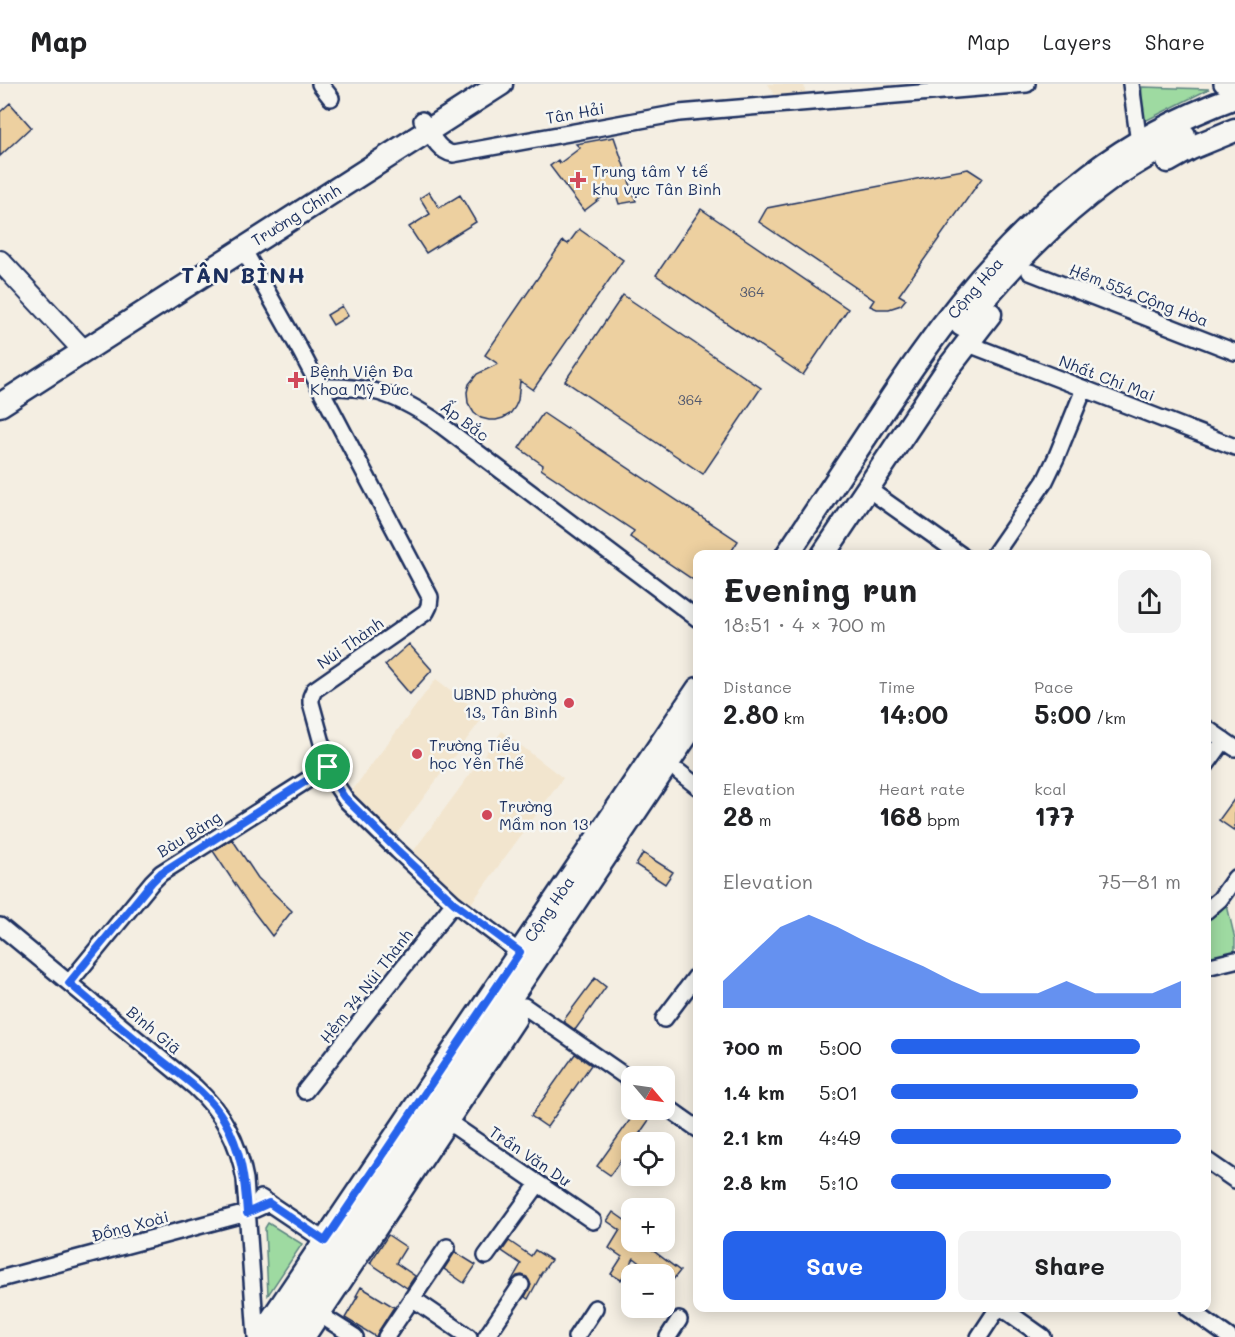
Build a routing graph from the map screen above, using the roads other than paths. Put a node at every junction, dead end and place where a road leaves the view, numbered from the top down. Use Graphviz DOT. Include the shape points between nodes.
graph roads {
  1 [pos="320,84"];
  2 [pos="478,84"];
  3 [pos="501,84"];
  4 [pos="1027,84"];
  5 [pos="1131,84"];
  6 [pos="1222,84"];
  7 [pos="1235,88"];
  8 [pos="331,98"];
  9 [pos="1235,98"];
  10 [pos="1235,113"];
  11 [pos="425,125"];
  12 [pos="1235,130"];
  13 [pos="1139,142"];
  14 [pos="240,243"];
  15 [pos="0,261"];
  16 [pos="1030,272"];
  17 [pos="966,343"];
  18 [pos="79,346"];
  19 [pos="1235,352"];
  20 [pos="320,387"];
  21 [pos="0,388"];
  22 [pos="1084,389"];
  23 [pos="0,405"];
  24 [pos="1235,447"];
  25 [pos="867,489"];
  26 [pos="790,550"];
  27 [pos="808,550"];
  28 [pos="826,550"];
  29 [pos="954,550"];
  30 [pos="997,550"];
  31 [pos="693,615"];
  32 [pos="693,696"];
  33 [pos="693,726"];
  34 [pos="1211,731"];
  35 [pos="1229,744"];
  36 [pos="693,751"];
  37 [pos="1211,760"];
  38 [pos="328,767"];
  39 [pos="679,772"];
  40 [pos="693,783"];
  41 [pos="1235,878"];
  42 [pos="1220,899"];
  43 [pos="454,903"];
  44 [pos="1211,908"];
  45 [pos="1211,911"];
  46 [pos="0,926"];
  47 [pos="520,952"];
  48 [pos="1235,960"];
  49 [pos="1211,966"];
  50 [pos="693,981"];
  51 [pos="69,983"];
  52 [pos="524,1006"];
  53 [pos="664,1019"];
  54 [pos="621,1073"];
  55 [pos="305,1091"];
  56 [pos="675,1113"];
  57 [pos="447,1121"];
  58 [pos="693,1125"];
  59 [pos="1211,1163"];
  60 [pos="1235,1180"];
  61 [pos="538,1184"];
  62 [pos="246,1189"];
  63 [pos="269,1203"];
  64 [pos="247,1213"];
  65 [pos="594,1221"];
  66 [pos="325,1241"];
  67 [pos="447,1247"];
  68 [pos="486,1256"];
  69 [pos="0,1279"];
  70 [pos="521,1285"];
  71 [pos="412,1298"];
  72 [pos="596,1308"];
  73 [pos="997,1312"];
  74 [pos="1006,1312"];
  75 [pos="1194,1312"];
  76 [pos="319,1314"];
  77 [pos="679,1320"];
  78 [pos="300,1327"];
  79 [pos="258,1337"];
  80 [pos="283,1337"];
  81 [pos="355,1337"];
  82 [pos="386,1337"];
  83 [pos="469,1337"];
  84 [pos="486,1337"];
  85 [pos="576,1337"];
  86 [pos="668,1337"];
  87 [pos="980,1337"];
  88 [pos="1043,1337"];
  89 [pos="1229,1337"];
  1 -- 8 [label="street"];
  2 -- 11 [label="main road, Trường Chinh"];
  3 -- 11 [label="main road, Trường Chinh"];
  4 -- 11 [label="street, Tân Hải" via="679,113 453,154 440,148"];
  5 -- 13 [label="street"];
  6 -- 7 [label="street"];
  9 -- 13 [label="main road, Cộng Hòa"];
  10 -- 27 [label="main road, Cộng Hòa" via="1162,147 1110,180 1021,259 939,355"];
  11 -- 14 [label="main road, Trường Chinh"];
  12 -- 16 [label="main road, Cộng Hòa" via="1175,156 1123,189 1078,225"];
  13 -- 26 [label="main road, Cộng Hòa" via="1070,191 976,284 921,355"];
  14 -- 18 [label="main road, Trường Chinh"];
  14 -- 20 [label="street"];
  15 -- 18 [label="street"];
  16 -- 17 [label="main road, Cộng Hòa"];
  16 -- 19 [label="street, Hẻm 554 Cộng Hòa"];
  17 -- 22 [label="street, Nhất Chi Mai"];
  17 -- 25 [label="main road, Cộng Hòa"];
  18 -- 21 [label="main road, Trường Chinh"];
  18 -- 23 [label="main road, Trường Chinh"];
  20 -- 31 [label="street, Ấp Bắc" via="372,390 433,419"];
  20 -- 38 [label="street, Núi Thành" via="431,600 426,612 313,692 311,703"];
  22 -- 24 [label="street, Nhất Chi Mai"];
  22 -- 30 [label="street" via="1045,481"];
  25 -- 28 [label="main road, Cộng Hòa"];
  25 -- 29 [label="street"];
  32 -- 47 [label="main road, Cộng Hòa"];
  33 -- 78 [label="main road, Cộng Hòa"];
  34 -- 35 [label="street"];
  35 -- 37 [label="street"];
  36 -- 39 [label="main road, Cộng Hòa"];
  38 -- 43 [label="street, Núi Thành" via="348,801"];
  38 -- 51 [label="street, Bàu Bàng" via="161,873"];
  39 -- 40 [label="street"];
  39 -- 52 [label="main road, Cộng Hòa"];
  41 -- 42 [label="street"];
  42 -- 44 [label="street"];
  42 -- 45 [label="street"];
  43 -- 47 [label="street, Núi Thành"];
  43 -- 55 [label="street, Hẻm 74 Núi Thành"];
  46 -- 51 [label="street, Bình Giã"];
  47 -- 66 [label="main road, Cộng Hòa"];
  48 -- 49 [label="street"];
  50 -- 53 [label="street"];
  51 -- 62 [label="street, Bình Giã" via="215,1107 240,1155"];
  52 -- 54 [label="street"];
  52 -- 57 [label="main road, Cộng Hòa"];
  56 -- 58 [label="street"];
  57 -- 61 [label="street, Trần Văn Dư"];
  57 -- 76 [label="main road, Cộng Hòa"];
  59 -- 60 [label="street"];
  61 -- 65 [label="street, Trần Văn Dư"];
  61 -- 68 [label="street"];
  62 -- 63 [label="street"];
  62 -- 64 [label="street, Bình Giã"];
  63 -- 64 [label="street, Đồng Xoài"];
  63 -- 66 [label="street"];
  64 -- 69 [label="street, Đồng Xoài"];
  64 -- 79 [label="street, Bình Giã"];
  66 -- 79 [label="main road, Cộng Hòa"];
  67 -- 71 [label="street"];
  70 -- 84 [label="street"];
  71 -- 82 [label="street"];
  71 -- 83 [label="street"];
  72 -- 85 [label="street"];
  73 -- 87 [label="street"];
  74 -- 88 [label="street"];
  75 -- 89 [label="street"];
  76 -- 78 [label="main road, Cộng Hòa"];
  76 -- 81 [label="street"];
  77 -- 86 [label="street"];
  78 -- 80 [label="main road"];
}
